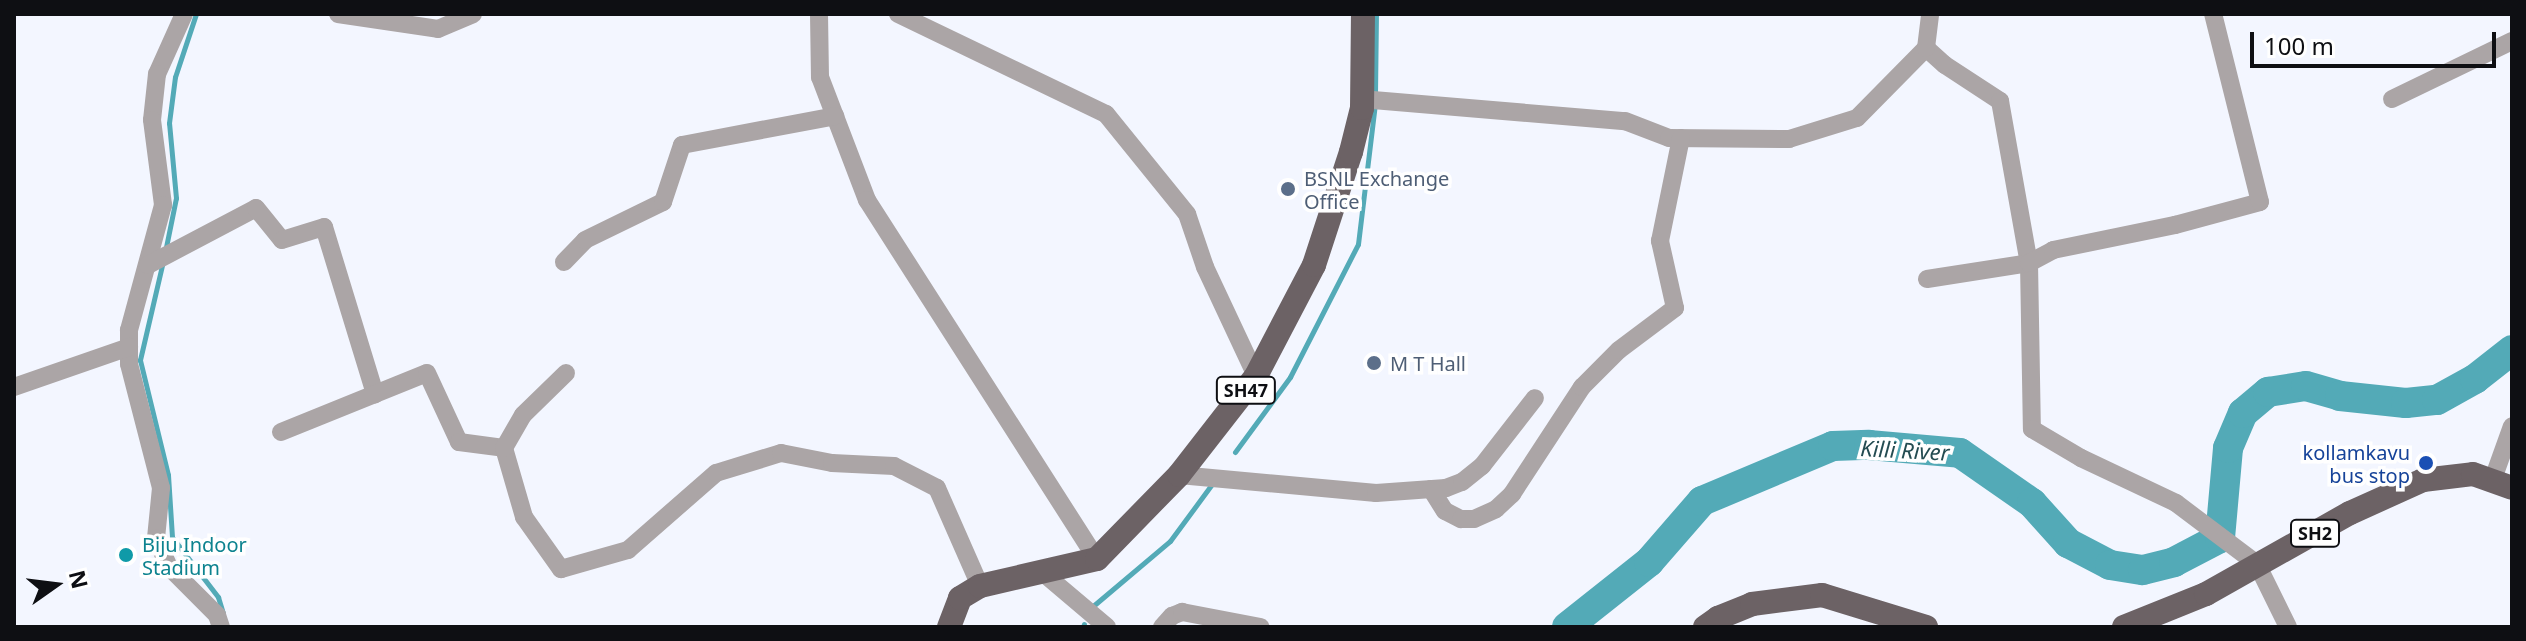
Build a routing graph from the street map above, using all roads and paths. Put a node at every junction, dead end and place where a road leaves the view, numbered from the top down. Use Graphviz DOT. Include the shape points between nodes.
graph roads {
  1 [pos="184,14"];
  2 [pos="338,14"];
  3 [pos="473,14"];
  4 [pos="819,14"];
  5 [pos="898,14"];
  6 [pos="1363,14"];
  7 [pos="1930,14"];
  8 [pos="2213,14"];
  9 [pos="2512,41"];
  10 [pos="1926,48"];
  11 [pos="1361,99"];
  12 [pos="2392,99"];
  13 [pos="835,116"];
  14 [pos="1681,138"];
  15 [pos="564,262"];
  16 [pos="2029,263"];
  17 [pos="148,265"];
  18 [pos="1927,279"];
  19 [pos="129,347"];
  20 [pos="566,373"];
  21 [pos="1256,376"];
  22 [pos="14,387"];
  23 [pos="375,394"];
  24 [pos="1535,398"];
  25 [pos="2512,426"];
  26 [pos="281,432"];
  27 [pos="504,448"];
  28 [pos="1179,475"];
  29 [pos="2503,484"];
  30 [pos="1431,489"];
  31 [pos="1097,559"];
  32 [pos="2258,564"];
  33 [pos="1042,572"];
  34 [pos="980,586"];
  35 [pos="221,627"];
  36 [pos="949,627"];
  37 [pos="1107,627"];
  38 [pos="1162,627"];
  39 [pos="1261,627"];
  40 [pos="1705,627"];
  41 [pos="1926,627"];
  42 [pos="2124,627"];
  43 [pos="2288,627"];
  1 -- 17 [label="street" via="157,74 152,120 163,205"];
  2 -- 3 [label="street" via="438,29"];
  4 -- 13 [label="street" via="820,77"];
  5 -- 21 [label="street" via="1106,114 1187,214 1205,267"];
  6 -- 11 [label="main road, SH47"];
  7 -- 10 [label="street"];
  8 -- 16 [label="street" via="2260,202 2053,250"];
  9 -- 12 [label="street"];
  10 -- 14 [label="street" via="1857,118 1789,139"];
  10 -- 16 [label="street" via="2000,101"];
  11 -- 14 [label="street" via="1625,121"];
  11 -- 21 [label="main road, SH47" via="1351,152 1314,265"];
  13 -- 15 [label="street" via="682,145 663,202 585,240"];
  13 -- 31 [label="street" via="867,200"];
  14 -- 30 [label="street" via="1660,241 1675,308 1619,350 1582,387 1512,494 1496,509 1461,519 1445,511"];
  16 -- 18 [label="street"];
  16 -- 32 [label="street" via="2032,429 2176,503"];
  17 -- 19 [label="street"];
  17 -- 23 [label="street" via="256,208 282,240 324,227"];
  19 -- 22 [label="street"];
  19 -- 35 [label="street" via="161,488 156,538 169,567 217,615"];
  20 -- 27 [label="street" via="523,415"];
  21 -- 28 [label="main road, SH47"];
  23 -- 26 [label="street"];
  23 -- 27 [label="street" via="427,373 459,442"];
  24 -- 30 [label="street" via="1482,466 1462,482"];
  25 -- 29 [label="street"];
  27 -- 34 [label="street" via="524,517 561,569 628,550 716,473 781,453 832,463 894,466 937,488"];
  28 -- 30 [label="street" via="1376,493"];
  28 -- 31 [label="main road, SH47"];
  29 -- 32 [label="main road, SH2" via="2473,474 2423,480"];
  31 -- 33 [label="main road"];
  32 -- 42 [label="main road, SH2" via="2206,594"];
  32 -- 43 [label="street"];
  33 -- 34 [label="main road"];
  33 -- 37 [label="street"];
  34 -- 36 [label="main road" via="960,598"];
  38 -- 39 [label="street" via="1182,612"];
  40 -- 41 [label="main road" via="1752,604 1822,595"];
}
